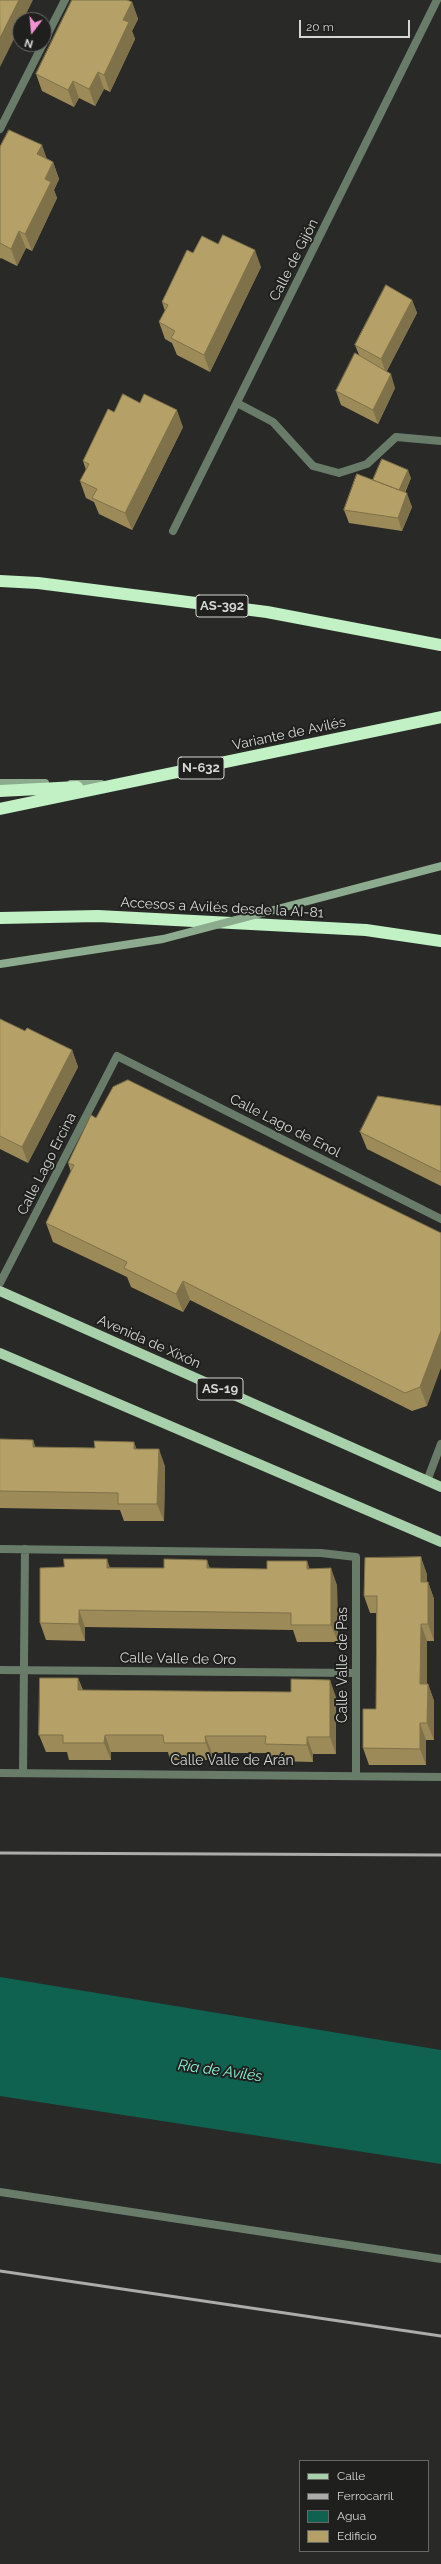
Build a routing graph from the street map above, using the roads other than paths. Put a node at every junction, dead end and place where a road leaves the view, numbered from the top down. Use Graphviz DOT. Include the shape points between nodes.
graph roads {
  1 [pos="65,0"];
  2 [pos="436,0"];
  3 [pos="52,25"];
  4 [pos="39,52"];
  5 [pos="0,129"];
  6 [pos="237,403"];
  7 [pos="441,441"];
  8 [pos="173,530"];
  9 [pos="0,581"];
  10 [pos="441,645"];
  11 [pos="441,717"];
  12 [pos="0,783"];
  13 [pos="120,784"];
  14 [pos="0,791"];
  15 [pos="0,809"];
  16 [pos="441,866"];
  17 [pos="0,918"];
  18 [pos="441,941"];
  19 [pos="0,964"];
  20 [pos="117,1056"];
  21 [pos="441,1219"];
  22 [pos="0,1283"];
  23 [pos="0,1291"];
  24 [pos="0,1353"];
  25 [pos="441,1444"];
  26 [pos="427,1481"];
  27 [pos="441,1487"];
  28 [pos="441,1542"];
  29 [pos="0,1549"];
  30 [pos="25,1549"];
  31 [pos="0,1670"];
  32 [pos="24,1670"];
  33 [pos="356,1673"];
  34 [pos="0,1773"];
  35 [pos="23,1773"];
  36 [pos="356,1774"];
  37 [pos="441,1777"];
  38 [pos="0,2192"];
  39 [pos="441,2259"];
  1 -- 3 [label="street"];
  2 -- 6 [label="street, Calle de Gijón"];
  4 -- 5 [label="street"];
  6 -- 7 [label="street" via="273,422 313,466 339,472 368,464 396,437"];
  6 -- 8 [label="street, Calle de Gijón"];
  9 -- 10 [label="highway, AS-392" via="38,583 267,612"];
  11 -- 13 [label="highway, Variante de Avilés / N-632"];
  12 -- 13 [label="main road"];
  13 -- 14 [label="highway, Variante de Avilés / N-632"];
  13 -- 15 [label="highway, Variante de Avilés / N-632"];
  16 -- 19 [label="main road, bridge" via="163,939"];
  17 -- 18 [label="highway, Accesos a Avilés desde la AI-81" via="98,916 366,930"];
  20 -- 21 [label="street, Calle Lago de Enol"];
  20 -- 22 [label="street, Calle Lago Ercina"];
  23 -- 26 [label="main road, Avenida de Xixón / AS-19"];
  24 -- 28 [label="main road"];
  25 -- 26 [label="street"];
  26 -- 27 [label="main road, Avenida de Xixón / AS-19"];
  29 -- 30 [label="street"];
  30 -- 32 [label="street"];
  30 -- 33 [label="street, Calle Valle de Pas" via="321,1553 356,1556"];
  31 -- 32 [label="street, Calle Valle de Oro"];
  32 -- 33 [label="street, Calle Valle de Oro"];
  32 -- 35 [label="street"];
  33 -- 36 [label="street, Calle Valle de Pas"];
  34 -- 35 [label="street, Calle Valle de Arán"];
  35 -- 36 [label="street, Calle Valle de Arán"];
  36 -- 37 [label="street, Calle Valle de Arán"];
  38 -- 39 [label="street"];
}
